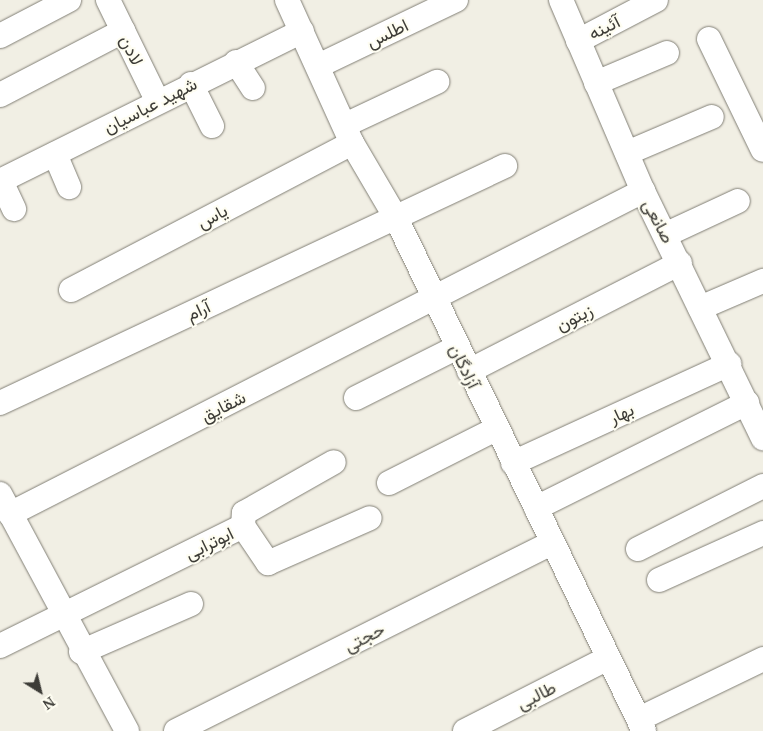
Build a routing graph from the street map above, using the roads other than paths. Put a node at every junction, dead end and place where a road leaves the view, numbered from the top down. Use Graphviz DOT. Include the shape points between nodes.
graph roads {
  1 [pos="69,0"];
  2 [pos="108,0"];
  3 [pos="288,0"];
  4 [pos="456,0"];
  5 [pos="561,0"];
  6 [pos="656,0"];
  7 [pos="123,31"];
  8 [pos="302,31"];
  9 [pos="0,34"];
  10 [pos="709,39"];
  11 [pos="578,41"];
  12 [pos="667,54"];
  13 [pos="236,62"];
  14 [pos="318,66"];
  15 [pos="437,82"];
  16 [pos="596,83"];
  17 [pos="192,84"];
  18 [pos="253,88"];
  19 [pos="0,96"];
  20 [pos="157,100"];
  21 [pos="712,117"];
  22 [pos="212,126"];
  23 [pos="348,134"];
  24 [pos="760,137"];
  25 [pos="626,153"];
  26 [pos="55,154"];
  27 [pos="505,166"];
  28 [pos="0,181"];
  29 [pos="69,187"];
  30 [pos="643,192"];
  31 [pos="738,201"];
  32 [pos="14,209"];
  33 [pos="396,218"];
  34 [pos="667,234"];
  35 [pos="680,263"];
  36 [pos="763,281"];
  37 [pos="71,290"];
  38 [pos="435,299"];
  39 [pos="700,308"];
  40 [pos="456,348"];
  41 [pos="728,364"];
  42 [pos="469,372"];
  43 [pos="356,398"];
  44 [pos="0,403"];
  45 [pos="754,410"];
  46 [pos="496,429"];
  47 [pos="763,438"];
  48 [pos="334,462"];
  49 [pos="513,463"];
  50 [pos="389,484"];
  51 [pos="763,486"];
  52 [pos="5,504"];
  53 [pos="536,508"];
  54 [pos="370,518"];
  55 [pos="243,526"];
  56 [pos="763,533"];
  57 [pos="552,543"];
  58 [pos="638,548"];
  59 [pos="659,580"];
  60 [pos="191,604"];
  61 [pos="61,616"];
  62 [pos="0,646"];
  63 [pos="81,652"];
  64 [pos="608,658"];
  65 [pos="763,659"];
  66 [pos="642,725"];
  67 [pos="126,731"];
  68 [pos="176,731"];
  69 [pos="465,731"];
  1 -- 9 [label="street"];
  2 -- 7 [label="street, لادن"];
  3 -- 8 [label="street, آزادگان"];
  4 -- 14 [label="street, اطلس"];
  5 -- 11 [label="street, صانعی"];
  6 -- 11 [label="street, آئینه"];
  7 -- 19 [label="street"];
  7 -- 20 [label="street, لادن"];
  8 -- 13 [label="street, شهید عباسیان"];
  8 -- 14 [label="street, آزادگان"];
  10 -- 24 [label="street"];
  11 -- 16 [label="street, صانعی"];
  12 -- 16 [label="street"];
  13 -- 17 [label="street, شهید عباسیان"];
  13 -- 18 [label="street"];
  14 -- 23 [label="street, آزادگان"];
  15 -- 23 [label="street, یاس"];
  16 -- 25 [label="street, صانعی"];
  17 -- 20 [label="street, شهید عباسیان"];
  17 -- 22 [label="street"];
  20 -- 26 [label="street, شهید عباسیان"];
  21 -- 25 [label="street"];
  23 -- 33 [label="street, آزادگان"];
  23 -- 37 [label="street, یاس"];
  25 -- 30 [label="street, صانعی"];
  26 -- 28 [label="street, شهید عباسیان"];
  26 -- 29 [label="street"];
  27 -- 33 [label="street, آرام"];
  28 -- 32 [label="street"];
  30 -- 34 [label="street, صانعی"];
  30 -- 38 [label="street, شقایق"];
  31 -- 34 [label="street"];
  33 -- 38 [label="street, آزادگان"];
  33 -- 44 [label="street, آرام"];
  34 -- 35 [label="street, صانعی"];
  35 -- 39 [label="street, صانعی"];
  35 -- 42 [label="street, زیتون"];
  36 -- 39 [label="street"];
  38 -- 40 [label="street, آزادگان"];
  38 -- 52 [label="street, شقایق"];
  39 -- 41 [label="street, صانعی"];
  40 -- 42 [label="street, آزادگان"];
  40 -- 43 [label="street"];
  41 -- 45 [label="street, صانعی"];
  41 -- 49 [label="street, بهار"];
  42 -- 46 [label="street, آزادگان"];
  45 -- 47 [label="street, صانعی"];
  45 -- 53 [label="street"];
  46 -- 49 [label="street, آزادگان"];
  46 -- 50 [label="street"];
  48 -- 55 [label="street" via="244,513"];
  49 -- 53 [label="street, آزادگان"];
  51 -- 58 [label="street"];
  52 -- 61 [label="street"];
  53 -- 57 [label="street, آزادگان"];
  54 -- 55 [label="street, ابوترابی" via="268,563"];
  55 -- 61 [label="street, ابوترابی"];
  56 -- 59 [label="street"];
  57 -- 64 [label="street, آزادگان"];
  57 -- 68 [label="street, حجتی"];
  60 -- 63 [label="street"];
  61 -- 62 [label="street, ابوترابی"];
  61 -- 63 [label="street"];
  63 -- 67 [label="street"];
  64 -- 66 [label="street, آزادگان"];
  64 -- 69 [label="street, طالبی"];
  65 -- 66 [label="street"];
}
